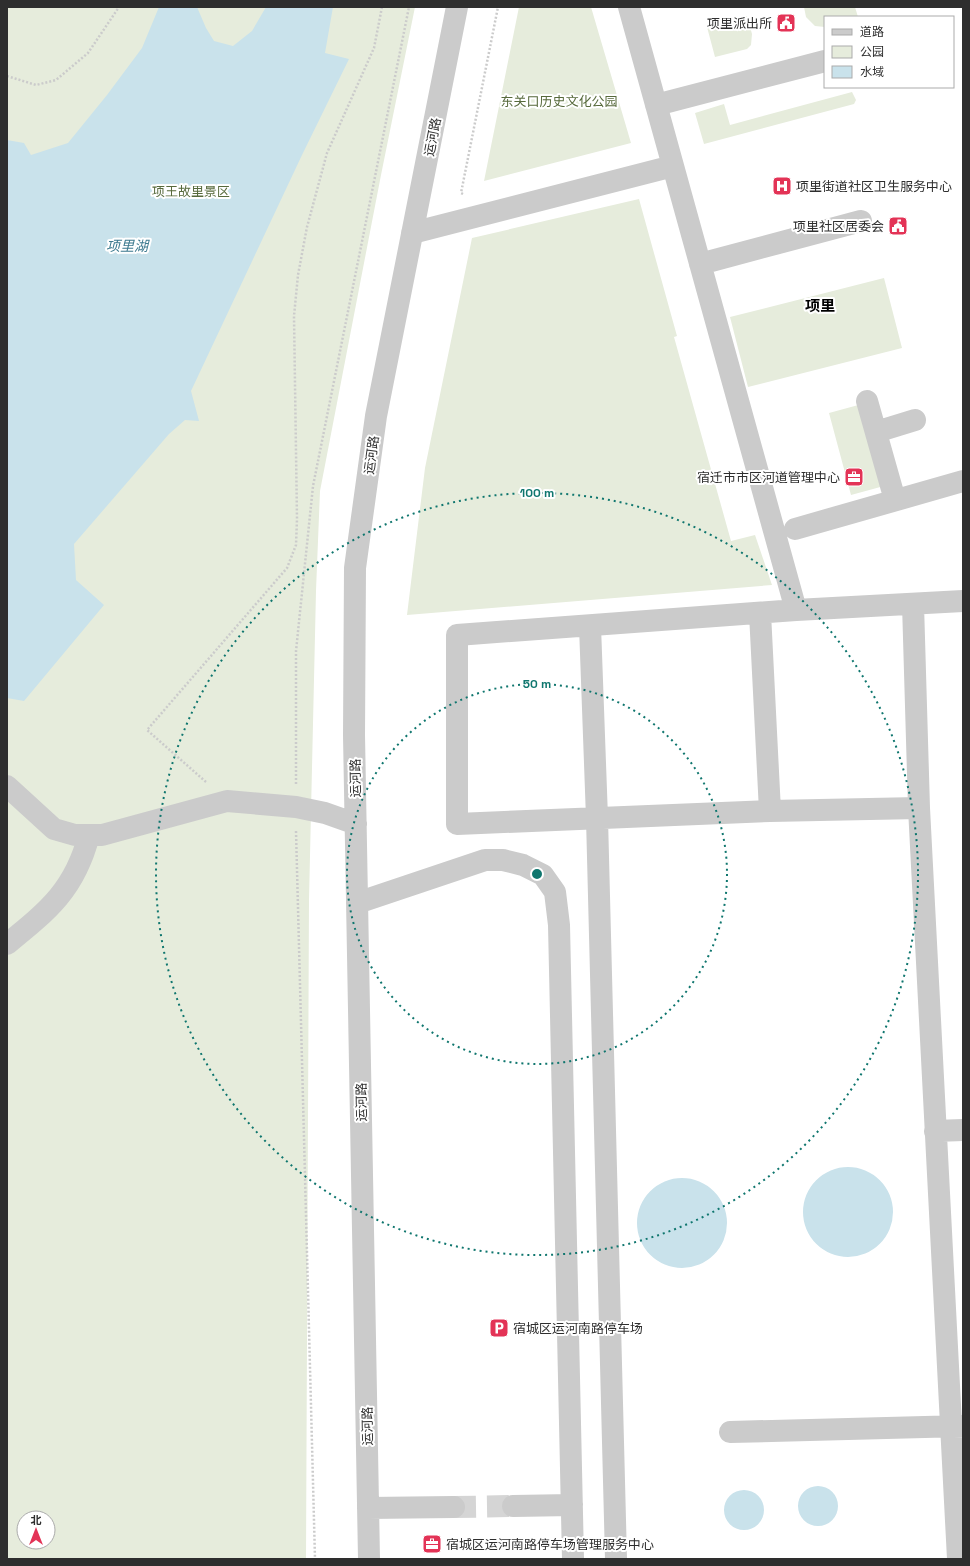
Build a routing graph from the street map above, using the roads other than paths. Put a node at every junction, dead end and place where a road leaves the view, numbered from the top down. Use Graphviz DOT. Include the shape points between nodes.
graph roads {
  1 [pos="457,7"];
  2 [pos="629,7"];
  3 [pos="824,61"];
  4 [pos="656,105"];
  5 [pos="673,166"];
  6 [pos="861,222"];
  7 [pos="412,233"];
  8 [pos="700,264"];
  9 [pos="867,401"];
  10 [pos="915,420"];
  11 [pos="876,432"];
  12 [pos="963,481"];
  13 [pos="895,500"];
  14 [pos="795,529"];
  15 [pos="963,601"];
  16 [pos="913,604"];
  17 [pos="796,610"];
  18 [pos="760,613"];
  19 [pos="590,626"];
  20 [pos="7,786"];
  21 [pos="919,808"];
  22 [pos="770,811"];
  23 [pos="597,818"];
  24 [pos="356,824"];
  25 [pos="89,835"];
  26 [pos="357,903"];
  27 [pos="7,944"];
  28 [pos="963,1130"];
  29 [pos="935,1131"];
  30 [pos="957,1426"];
  31 [pos="730,1432"];
  32 [pos="572,1505"];
  33 [pos="454,1506"];
  34 [pos="513,1506"];
  35 [pos="368,1508"];
  36 [pos="369,1559"];
  37 [pos="573,1559"];
  38 [pos="616,1559"];
  39 [pos="958,1559"];
  1 -- 7 [label="street, 运河路"];
  2 -- 4 [label="street"];
  3 -- 4 [label="street"];
  4 -- 5 [label="street"];
  5 -- 7 [label="street"];
  5 -- 8 [label="street"];
  6 -- 8 [label="street"];
  7 -- 24 [label="street, 运河路" via="376,416 355,568"];
  8 -- 17 [label="street"];
  9 -- 11 [label="street"];
  10 -- 11 [label="street"];
  11 -- 13 [label="street"];
  12 -- 13 [label="street"];
  13 -- 14 [label="street"];
  15 -- 16 [label="street"];
  16 -- 17 [label="street"];
  16 -- 21 [label="street"];
  17 -- 18 [label="street"];
  18 -- 19 [label="street"];
  18 -- 22 [label="street"];
  19 -- 23 [label="street"];
  19 -- 23 [label="street" via="457,635 457,824"];
  20 -- 25 [label="street" via="54,829 75,835"];
  21 -- 22 [label="street"];
  21 -- 29 [label="street"];
  22 -- 23 [label="street"];
  23 -- 38 [label="street"];
  24 -- 25 [label="street" via="325,813 296,807 227,801 102,835"];
  24 -- 26 [label="street, 运河路"];
  25 -- 27 [label="street" via="76,872 62,894 42,915"];
  26 -- 32 [label="street" via="485,860 503,860 523,865 543,875 555,892 559,925"];
  26 -- 35 [label="street, 运河路"];
  28 -- 29 [label="street"];
  29 -- 30 [label="street"];
  30 -- 31 [label="street"];
  30 -- 39 [label="street"];
  32 -- 34 [label="street"];
  32 -- 37 [label="street"];
  33 -- 35 [label="street"];
  35 -- 36 [label="street, 运河路"];
}
